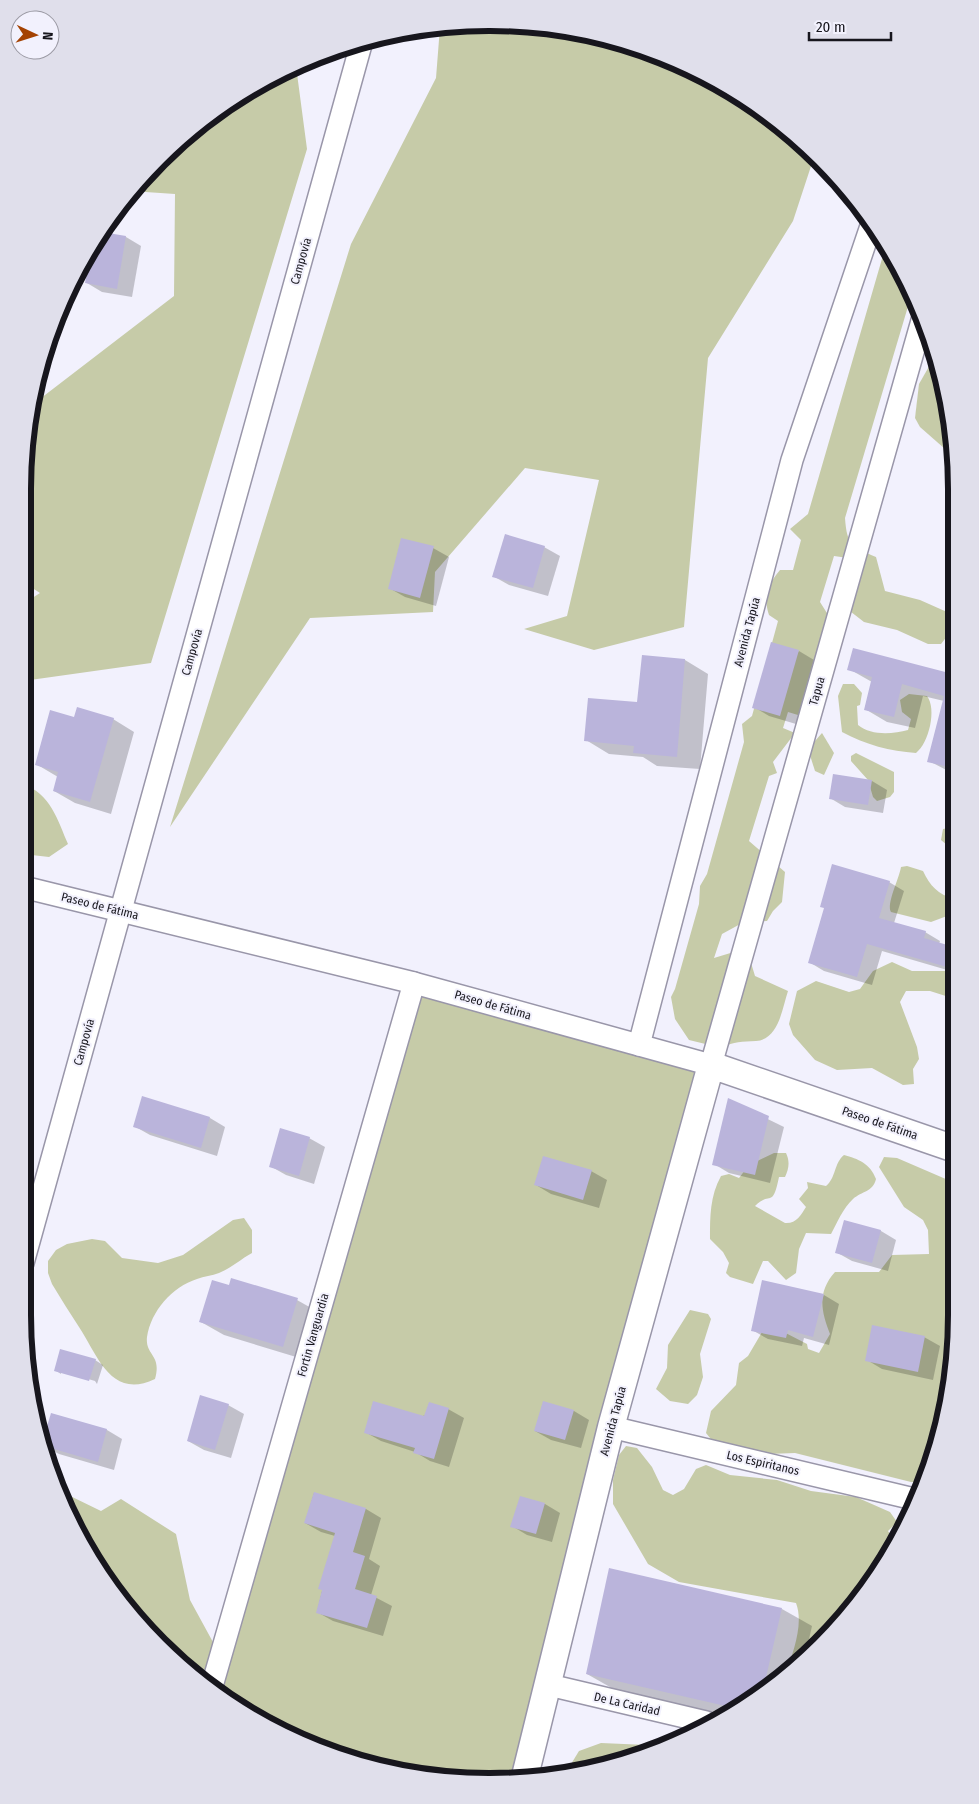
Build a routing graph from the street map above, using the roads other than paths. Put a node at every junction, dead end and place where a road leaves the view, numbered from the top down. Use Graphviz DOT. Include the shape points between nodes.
graph roads {
  1 [pos="359,51"];
  2 [pos="869,232"];
  3 [pos="919,331"];
  4 [pos="31,889"];
  5 [pos="120,911"];
  6 [pos="414,983"];
  7 [pos="639,1045"];
  8 [pos="711,1065"];
  9 [pos="948,1147"];
  10 [pos="31,1231"];
  11 [pos="611,1427"];
  12 [pos="909,1498"];
  13 [pos="214,1680"];
  14 [pos="549,1685"];
  15 [pos="700,1721"];
  16 [pos="526,1771"];
  1 -- 5 [label="street, Campovía"];
  2 -- 7 [label="street, Avenida Tapúa" via="792,460"];
  3 -- 8 [label="street, Tapua"];
  4 -- 5 [label="street, Paseo de Fátima"];
  5 -- 6 [label="street, Paseo de Fátima"];
  5 -- 10 [label="street, Campovía"];
  6 -- 7 [label="street, Paseo de Fátima"];
  6 -- 13 [label="street, Fortin Vanguardia"];
  7 -- 8 [label="street, Paseo de Fátima"];
  8 -- 9 [label="street, Paseo de Fátima"];
  8 -- 11 [label="street, Avenida Tapúa"];
  11 -- 12 [label="street, Los Espiritanos"];
  11 -- 14 [label="street, Avenida Tapúa"];
  14 -- 15 [label="street, De La Caridad"];
  14 -- 16 [label="street, Avenida Tapúa"];
}
